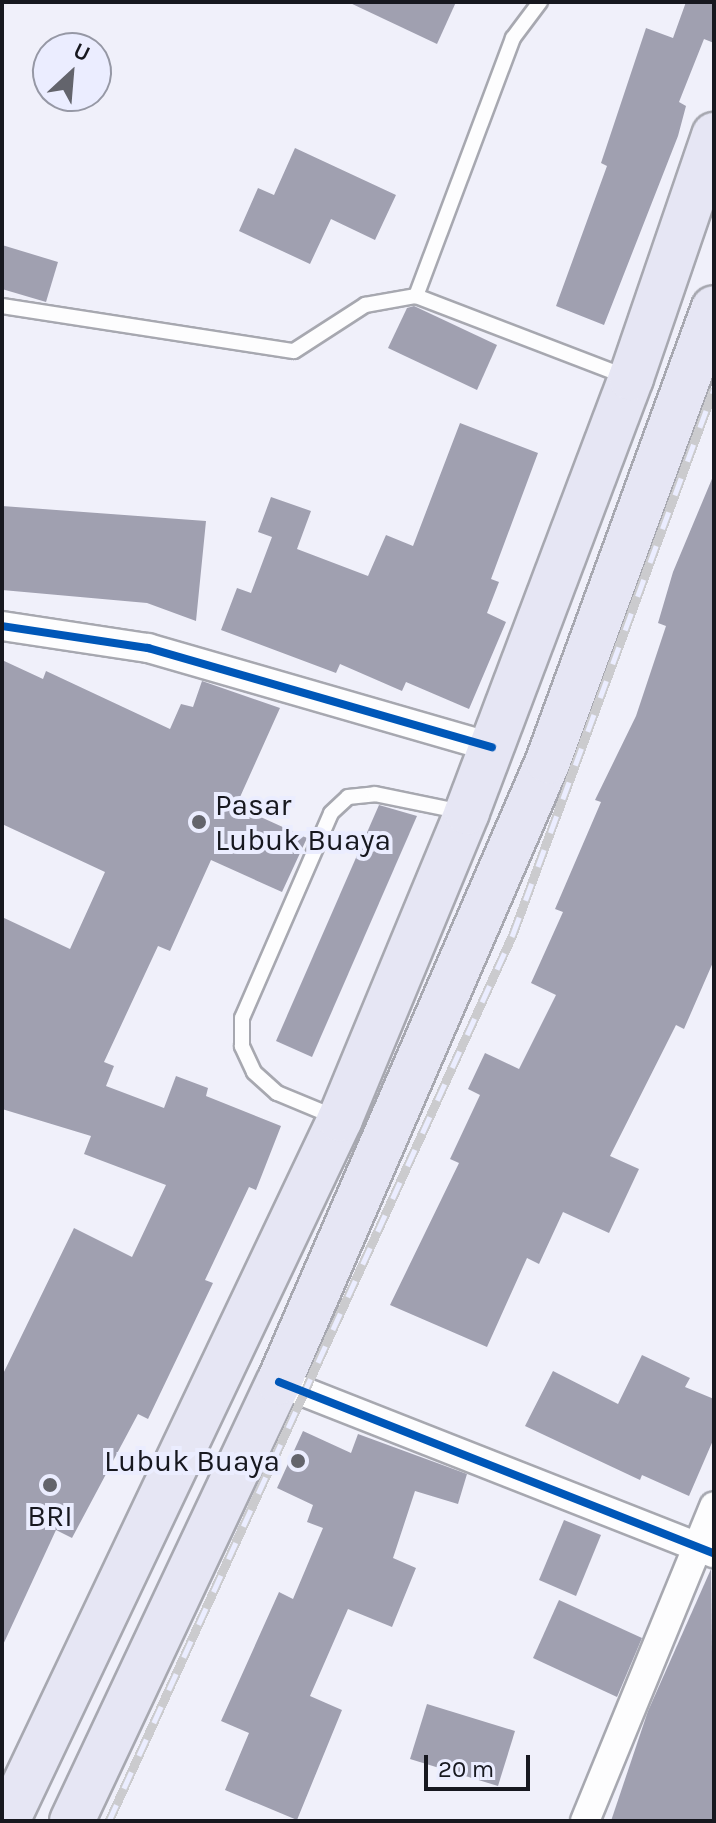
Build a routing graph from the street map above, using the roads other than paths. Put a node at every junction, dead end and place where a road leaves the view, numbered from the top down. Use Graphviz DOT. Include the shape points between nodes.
graph roads {
  1 [pos="540,2"];
  2 [pos="714,135"];
  3 [pos="416,296"];
  4 [pos="2,306"];
  5 [pos="714,308"];
  6 [pos="631,378"];
  7 [pos="2,626"];
  8 [pos="492,747"];
  9 [pos="467,812"];
  10 [pos="340,1119"];
  11 [pos="279,1382"];
  12 [pos="714,1506"];
  13 [pos="706,1550"];
  14 [pos="43,1743"];
  15 [pos="97,1768"];
  16 [pos="7,1821"];
  17 [pos="72,1821"];
  18 [pos="585,1821"];
  1 -- 3 [label="lane" via="513,38"];
  2 -- 6 [label="highway"];
  3 -- 4 [label="lane" via="365,305 294,351"];
  3 -- 6 [label="lane"];
  5 -- 11 [label="highway" via="548,761"];
  6 -- 8 [label="highway"];
  7 -- 8 [label="street" via="148,648"];
  8 -- 9 [label="highway"];
  9 -- 10 [label="highway"];
  9 -- 10 [label="lane" via="375,794 348,797 331,813 242,1018 242,1046 254,1072 277,1093"];
  10 -- 14 [label="highway"];
  11 -- 13 [label="street"];
  11 -- 15 [label="highway"];
  12 -- 13 [label="street"];
  13 -- 18 [label="street"];
  14 -- 15 [label="highway" via="47,1760 63,1771"];
  14 -- 16 [label="highway"];
  15 -- 17 [label="highway"];
}
